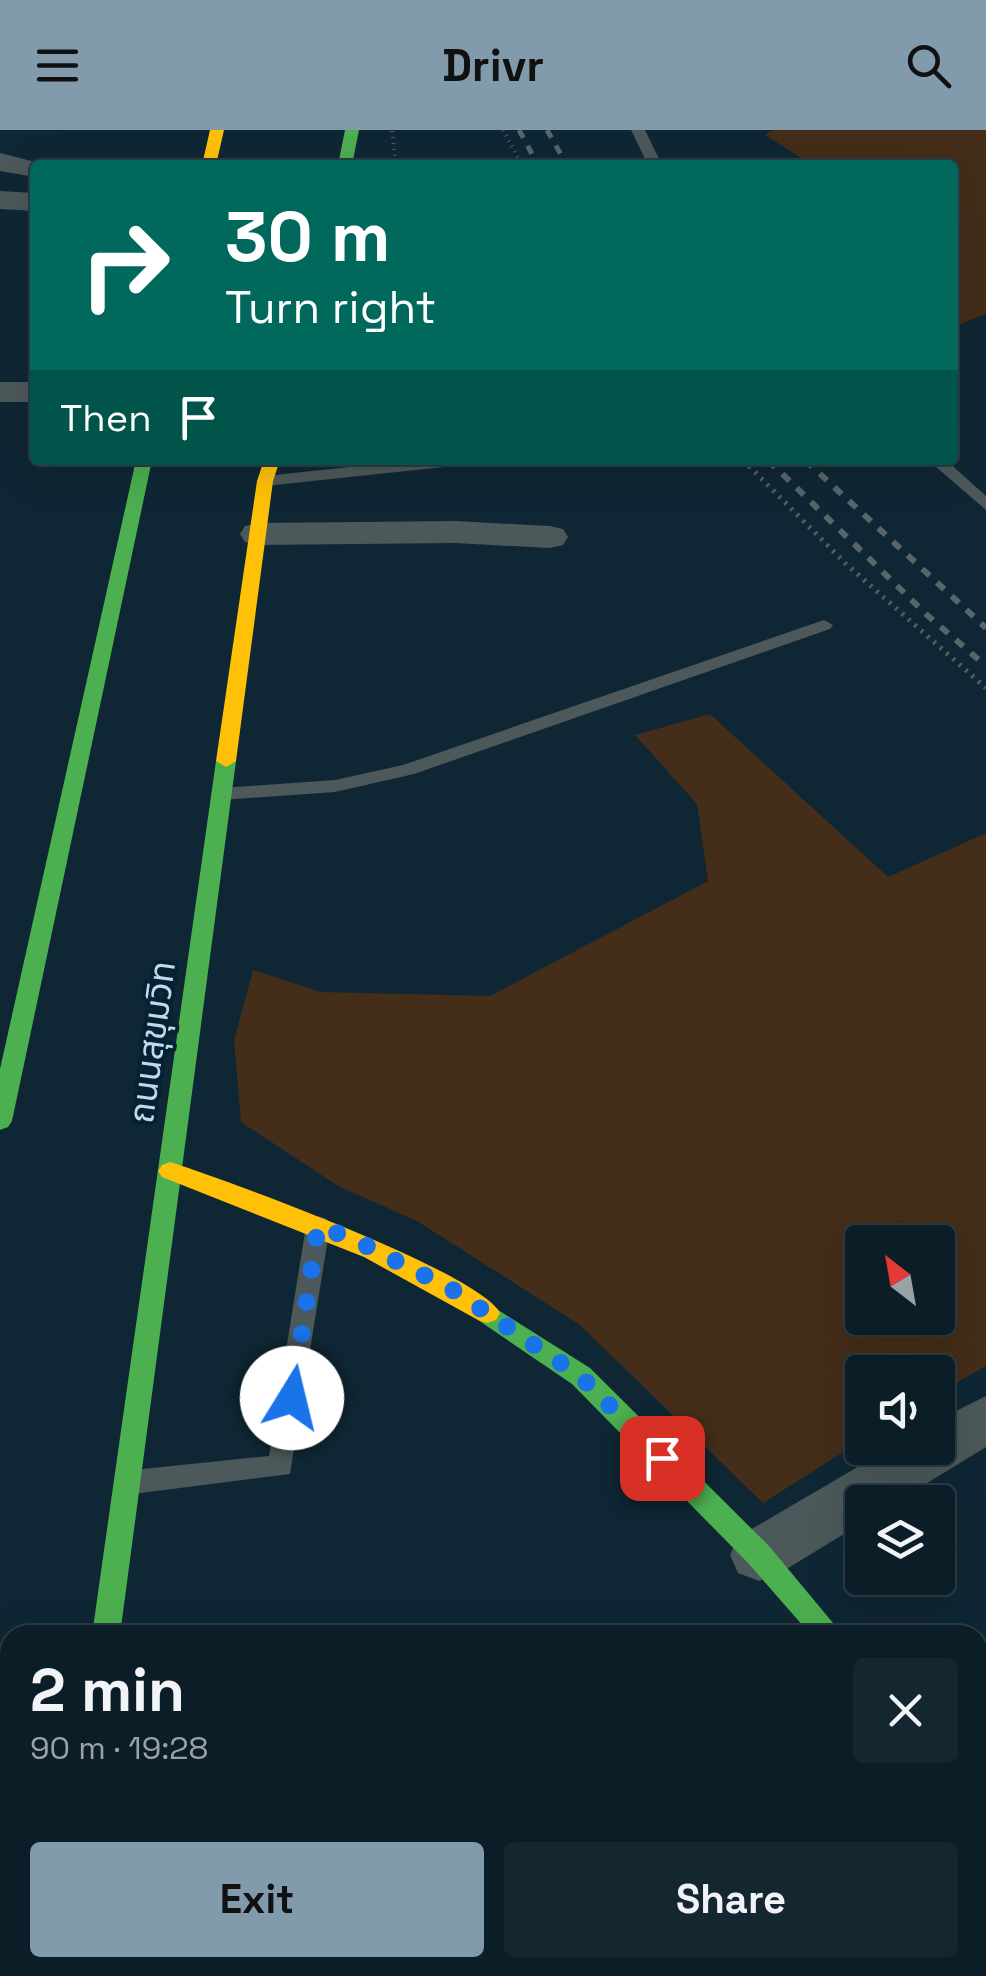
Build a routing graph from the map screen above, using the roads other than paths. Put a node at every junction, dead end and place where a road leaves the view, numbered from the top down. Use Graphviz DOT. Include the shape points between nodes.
graph roads {
  1 [pos="216,130"];
  2 [pos="352,130"];
  3 [pos="638,130"];
  4 [pos="210,160"];
  5 [pos="346,160"];
  6 [pos="653,160"];
  7 [pos="0,162"];
  8 [pos="30,167"];
  9 [pos="0,200"];
  10 [pos="30,202"];
  11 [pos="0,392"];
  12 [pos="30,392"];
  13 [pos="143,465"];
  14 [pos="366,465"];
  15 [pos="942,465"];
  16 [pos="268,470"];
  17 [pos="986,505"];
  18 [pos="258,534"];
  19 [pos="550,536"];
  20 [pos="824,625"];
  21 [pos="222,794"];
  22 [pos="6,1065"];
  23 [pos="0,1122"];
  24 [pos="170,1171"];
  25 [pos="318,1226"];
  26 [pos="986,1419"];
  27 [pos="126,1483"];
  28 [pos="759,1555"];
  29 [pos="107,1625"];
  30 [pos="820,1625"];
  1 -- 4 [label="main road"];
  2 -- 5 [label="main road"];
  3 -- 6 [label="lane"];
  7 -- 8 [label="street"];
  9 -- 10 [label="street"];
  11 -- 12 [label="street"];
  13 -- 22 [label="main road"];
  14 -- 16 [label="lane"];
  15 -- 17 [label="lane"];
  16 -- 18 [label="main road, ถนนสุขุมวิท"];
  18 -- 19 [label="street"];
  18 -- 21 [label="main road, ถนนสุขุมวิท"];
  20 -- 21 [label="lane" via="407,770 334,786"];
  21 -- 24 [label="main road, ถนนสุขุมวิท"];
  22 -- 23 [label="main road"];
  24 -- 25 [label="main road"];
  24 -- 27 [label="main road, ถนนสุขุมวิท"];
  25 -- 27 [label="lane" via="281,1466"];
  25 -- 28 [label="main road" via="453,1290 580,1376"];
  26 -- 28 [label="street"];
  27 -- 29 [label="main road, ถนนสุขุมวิท"];
  28 -- 30 [label="main road"];
}
